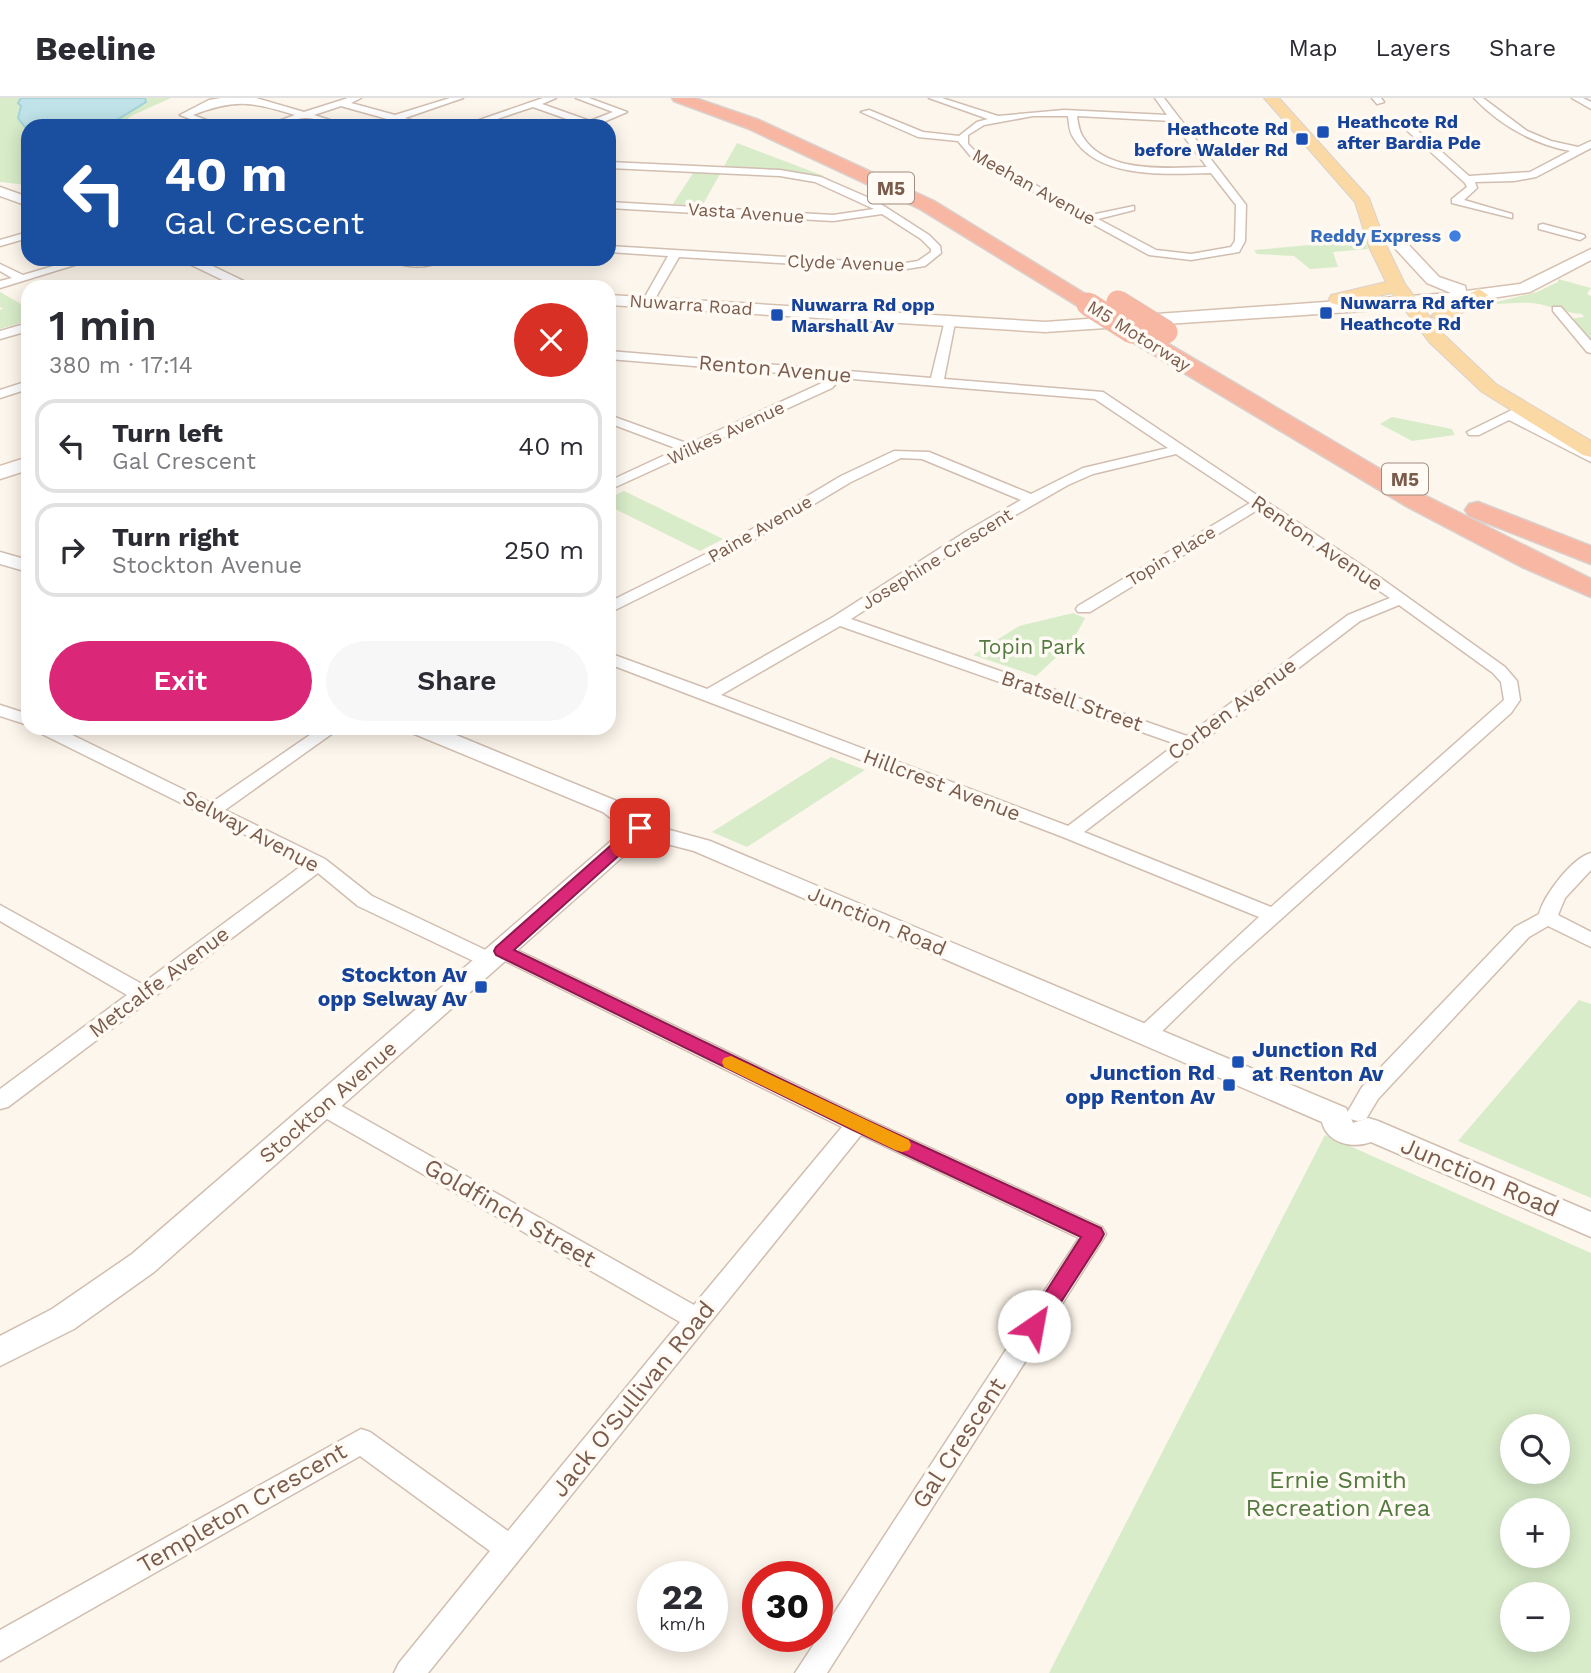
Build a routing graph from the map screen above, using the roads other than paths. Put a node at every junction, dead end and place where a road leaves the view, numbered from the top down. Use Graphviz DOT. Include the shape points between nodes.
graph roads {
  1 [pos="240,98"];
  2 [pos="246,98"];
  3 [pos="356,98"];
  4 [pos="459,98"];
  5 [pos="552,98"];
  6 [pos="580,98"];
  7 [pos="680,98"];
  8 [pos="710,98"];
  9 [pos="933,98"];
  10 [pos="1159,98"];
  11 [pos="1271,98"];
  12 [pos="1282,98"];
  13 [pos="1478,98"];
  14 [pos="1576,98"];
  15 [pos="341,103"];
  16 [pos="532,104"];
  17 [pos="1591,106"];
  18 [pos="866,112"];
  19 [pos="303,114"];
  20 [pos="1072,114"];
  21 [pos="495,117"];
  22 [pos="396,118"];
  23 [pos="995,118"];
  24 [pos="1175,118"];
  25 [pos="197,119"];
  26 [pos="289,119"];
  27 [pos="319,119"];
  28 [pos="399,119"];
  29 [pos="489,119"];
  30 [pos="501,119"];
  31 [pos="572,119"];
  32 [pos="604,119"];
  33 [pos="1405,124"];
  34 [pos="962,139"];
  35 [pos="1591,144"];
  36 [pos="1579,150"];
  37 [pos="616,165"];
  38 [pos="1216,170"];
  39 [pos="1466,179"];
  40 [pos="0,191"];
  41 [pos="21,200"];
  42 [pos="616,205"];
  43 [pos="1381,205"];
  44 [pos="1130,208"];
  45 [pos="883,211"];
  46 [pos="1508,216"];
  47 [pos="1090,218"];
  48 [pos="1392,225"];
  49 [pos="1543,227"];
  50 [pos="21,237"];
  51 [pos="0,243"];
  52 [pos="1586,244"];
  53 [pos="1400,245"];
  54 [pos="616,250"];
  55 [pos="1235,250"];
  56 [pos="1248,252"];
  57 [pos="675,254"];
  58 [pos="66,266"];
  59 [pos="202,266"];
  60 [pos="0,267"];
  61 [pos="23,279"];
  62 [pos="233,280"];
  63 [pos="0,285"];
  64 [pos="1459,290"];
  65 [pos="1479,295"];
  66 [pos="1417,298"];
  67 [pos="1338,299"];
  68 [pos="616,300"];
  69 [pos="648,302"];
  70 [pos="1578,315"];
  71 [pos="948,327"];
  72 [pos="1149,327"];
  73 [pos="21,329"];
  74 [pos="0,335"];
  75 [pos="1591,349"];
  76 [pos="616,356"];
  77 [pos="838,374"];
  78 [pos="937,382"];
  79 [pos="21,387"];
  80 [pos="1250,387"];
  81 [pos="0,394"];
  82 [pos="1515,413"];
  83 [pos="616,422"];
  84 [pos="1474,432"];
  85 [pos="1591,440"];
  86 [pos="691,449"];
  87 [pos="1179,449"];
  88 [pos="1591,450"];
  89 [pos="1591,458"];
  90 [pos="21,466"];
  91 [pos="1353,466"];
  92 [pos="0,473"];
  93 [pos="616,483"];
  94 [pos="1032,500"];
  95 [pos="1258,503"];
  96 [pos="1591,556"];
  97 [pos="0,558"];
  98 [pos="21,563"];
  99 [pos="1591,574"];
  100 [pos="1591,589"];
  101 [pos="1402,600"];
  102 [pos="616,604"];
  103 [pos="1591,608"];
  104 [pos="1084,609"];
  105 [pos="839,620"];
  106 [pos="616,661"];
  107 [pos="707,696"];
  108 [pos="0,710"];
  109 [pos="21,718"];
  110 [pos="58,735"];
  111 [pos="321,735"];
  112 [pos="437,735"];
  113 [pos="1186,742"];
  114 [pos="213,810"];
  115 [pos="640,828"];
  116 [pos="1070,833"];
  117 [pos="1591,859"];
  118 [pos="318,863"];
  119 [pos="0,912"];
  120 [pos="1273,915"];
  121 [pos="1548,918"];
  122 [pos="1591,940"];
  123 [pos="496,956"];
  124 [pos="142,994"];
  125 [pos="1144,1036"];
  126 [pos="0,1101"];
  127 [pos="323,1106"];
  128 [pos="1354,1119"];
  129 [pos="858,1124"];
  130 [pos="1591,1225"];
  131 [pos="698,1320"];
  132 [pos="0,1352"];
  133 [pos="510,1549"];
  134 [pos="0,1646"];
  135 [pos="409,1673"];
  136 [pos="810,1673"];
  1 -- 25 [label="street" via="212,102 185,115"];
  2 -- 19 [label="street"];
  3 -- 15 [label="street"];
  4 -- 22 [label="street"];
  5 -- 16 [label="street"];
  6 -- 32 [label="street" via="622,112"];
  7 -- 72 [label="highway, M5 Motorway / M5, bridge" via="753,124 927,205 1088,304"];
  8 -- 72 [label="highway, M5 Motorway / M5, bridge" via="904,177 1118,302"];
  9 -- 23 [label="street"];
  10 -- 24 [label="street"];
  11 -- 66 [label="main road" via="1348,181 1363,202 1378,247"];
  12 -- 43 [label="main road"];
  13 -- 36 [label="street" via="1522,134"];
  14 -- 17 [label="street"];
  15 -- 19 [label="street"];
  15 -- 22 [label="street"];
  16 -- 21 [label="street"];
  16 -- 31 [label="street"];
  18 -- 34 [label="street" via="921,135"];
  19 -- 26 [label="street"];
  19 -- 27 [label="street"];
  20 -- 23 [label="street, Meehan Avenue"];
  20 -- 24 [label="street, Meehan Avenue"];
  20 -- 38 [label="street" via="1072,131 1082,144 1134,171"];
  21 -- 29 [label="street"];
  21 -- 30 [label="street"];
  22 -- 28 [label="street"];
  23 -- 34 [label="street, Meehan Avenue" via="972,127"];
  24 -- 38 [label="street"];
  33 -- 39 [label="street"];
  34 -- 47 [label="street, Meehan Avenue" via="975,156"];
  35 -- 36 [label="street"];
  36 -- 39 [label="street" via="1533,175"];
  37 -- 45 [label="street, Clyde Avenue" via="676,163 808,177"];
  38 -- 55 [label="street" via="1241,205 1240,241"];
  39 -- 46 [label="street" via="1472,188 1456,201"];
  40 -- 41 [label="street"];
  42 -- 45 [label="street, Vasta Avenue" via="833,218"];
  44 -- 47 [label="street"];
  45 -- 57 [label="street, Clyde Avenue" via="933,243 933,257 900,267"];
  47 -- 55 [label="street, Meehan Avenue" via="1155,257"];
  48 -- 53 [label="main road"];
  49 -- 52 [label="street"];
  50 -- 51 [label="street"];
  52 -- 64 [label="main road, Nuwarra Road" via="1514,280"];
  52 -- 65 [label="main road" via="1524,288"];
  53 -- 64 [label="main road" via="1433,281"];
  53 -- 66 [label="main road"];
  54 -- 57 [label="street, Clyde Avenue"];
  55 -- 56 [label="street, Meehan Avenue"];
  57 -- 69 [label="street"];
  58 -- 61 [label="street"];
  59 -- 62 [label="street"];
  60 -- 61 [label="street"];
  61 -- 63 [label="street"];
  64 -- 66 [label="main road, Nuwarra Road"];
  65 -- 66 [label="main road" via="1454,307"];
  66 -- 67 [label="main road" via="1384,290"];
  66 -- 72 [label="main road, Nuwarra Road"];
  66 -- 82 [label="main road" via="1448,351"];
  66 -- 85 [label="main road" via="1501,379"];
  67 -- 72 [label="main road, Nuwarra Road"];
  68 -- 69 [label="main road, Nuwarra Road"];
  69 -- 71 [label="main road, Nuwarra Road"];
  70 -- 75 [label="street" via="1560,312"];
  71 -- 72 [label="main road, Nuwarra Road"];
  71 -- 78 [label="street"];
  72 -- 80 [label="highway, M5 Motorway / M5"];
  72 -- 91 [label="highway, M5 Motorway / M5"];
  73 -- 74 [label="street"];
  76 -- 77 [label="street, Renton Avenue"];
  77 -- 78 [label="street, Renton Avenue"];
  77 -- 86 [label="street, Wilkes Avenue" via="828,385"];
  78 -- 87 [label="street, Renton Avenue" via="1098,395"];
  79 -- 81 [label="street"];
  80 -- 96 [label="highway" via="1482,511"];
  80 -- 99 [label="highway, M5 Motorway / M5" via="1477,519"];
  82 -- 84 [label="street"];
  82 -- 88 [label="main road"];
  82 -- 89 [label="street"];
  83 -- 86 [label="street"];
  86 -- 93 [label="street, Wilkes Avenue"];
  87 -- 94 [label="street, Josephine Crescent" via="1088,471"];
  87 -- 95 [label="street, Renton Avenue"];
  90 -- 92 [label="main road"];
  91 -- 100 [label="highway, M5 Motorway / M5"];
  91 -- 103 [label="highway"];
  94 -- 102 [label="street, Paine Avenue" via="911,450 846,480 737,544"];
  94 -- 105 [label="street, Josephine Crescent"];
  95 -- 101 [label="street, Renton Avenue"];
  95 -- 104 [label="street, Topin Place"];
  97 -- 98 [label="street"];
  101 -- 113 [label="street, Corben Avenue" via="1354,618"];
  101 -- 120 [label="street, Renton Avenue" via="1499,670 1508,681 1512,700"];
  105 -- 107 [label="street, Josephine Crescent"];
  105 -- 113 [label="street, Bratsell Street"];
  106 -- 107 [label="street, Hillcrest Avenue"];
  107 -- 116 [label="street, Hillcrest Avenue"];
  108 -- 109 [label="street"];
  110 -- 114 [label="street, Selway Avenue"];
  111 -- 114 [label="street"];
  112 -- 115 [label="street, Junction Road" via="611,807"];
  113 -- 116 [label="street, Corben Avenue"];
  114 -- 118 [label="street, Selway Avenue"];
  115 -- 123 [label="street, Stockton Avenue"];
  115 -- 125 [label="street, Junction Road" via="702,846"];
  116 -- 120 [label="street, Hillcrest Avenue"];
  117 -- 121 [label="street" via="1555,896"];
  118 -- 123 [label="street, Selway Avenue" via="365,901"];
  118 -- 124 [label="street, Metcalfe Avenue"];
  119 -- 124 [label="street"];
  120 -- 125 [label="street, Renton Avenue"];
  121 -- 122 [label="street"];
  121 -- 128 [label="street" via="1522,932 1370,1093"];
  123 -- 127 [label="street, Stockton Avenue"];
  123 -- 129 [label="street, Gal Crescent"];
  124 -- 126 [label="street, Metcalfe Avenue"];
  125 -- 128 [label="street, Junction Road"];
  127 -- 131 [label="street, Goldfinch Street"];
  127 -- 132 [label="street, Stockton Avenue" via="114,1285"];
  128 -- 130 [label="street, Junction Road"];
  129 -- 131 [label="street, Jack O'Sullivan Road"];
  129 -- 136 [label="street, Gal Crescent" via="1094,1234"];
  131 -- 133 [label="street, Jack O'Sullivan Road"];
  133 -- 134 [label="street, Templeton Crescent" via="361,1441"];
  133 -- 135 [label="street, Jack O'Sullivan Road"];
}
